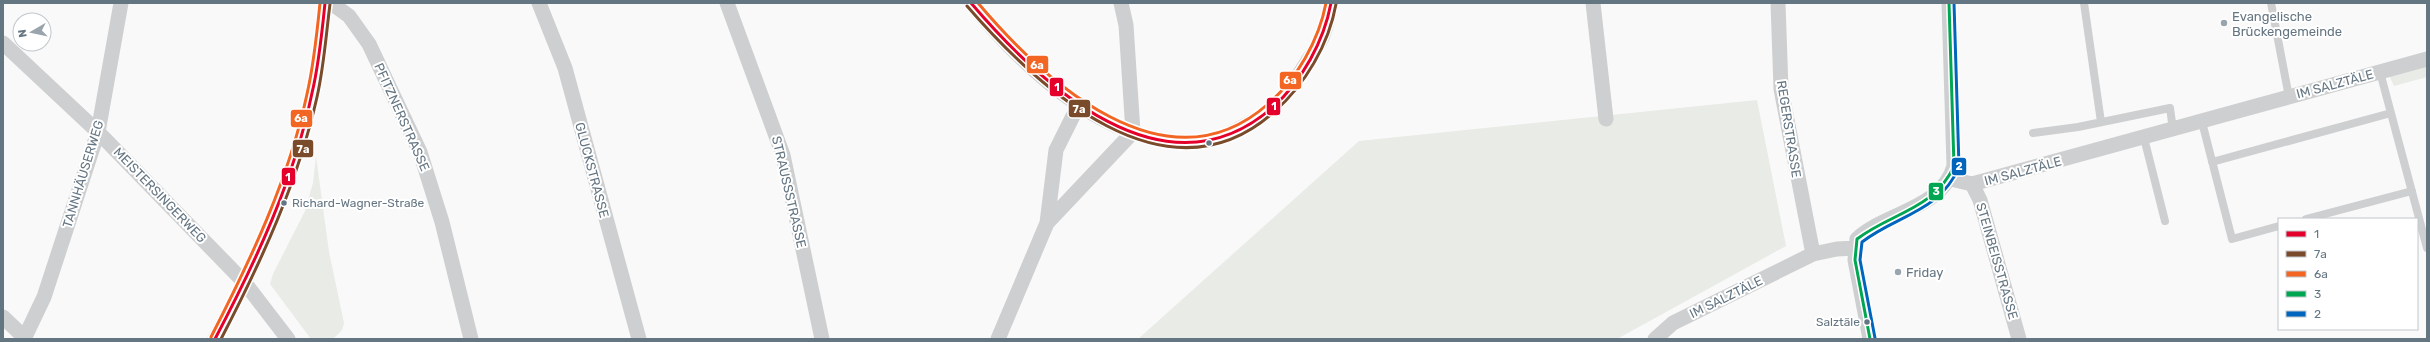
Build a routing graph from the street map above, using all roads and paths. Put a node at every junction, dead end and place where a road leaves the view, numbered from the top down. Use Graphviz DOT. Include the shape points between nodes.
graph roads {
  1 [pos="121,3"];
  2 [pos="325,3"];
  3 [pos="331,3"];
  4 [pos="539,3"];
  5 [pos="727,3"];
  6 [pos="971,3"];
  7 [pos="1121,3"];
  8 [pos="1331,3"];
  9 [pos="1593,3"];
  10 [pos="1778,3"];
  11 [pos="1949,3"];
  12 [pos="2084,3"];
  13 [pos="2271,3"];
  14 [pos="3,43"];
  15 [pos="2427,58"];
  16 [pos="2380,72"];
  17 [pos="2290,97"];
  18 [pos="1078,106"];
  19 [pos="2391,113"];
  20 [pos="1606,119"];
  21 [pos="2101,122"];
  22 [pos="2202,122"];
  23 [pos="2174,130"];
  24 [pos="98,132"];
  25 [pos="1133,132"];
  26 [pos="2033,133"];
  27 [pos="2144,138"];
  28 [pos="2212,162"];
  29 [pos="1951,179"];
  30 [pos="1972,184"];
  31 [pos="2412,191"];
  32 [pos="2310,218"];
  33 [pos="2165,221"];
  34 [pos="1047,223"];
  35 [pos="2278,226"];
  36 [pos="1855,248"];
  37 [pos="2427,248"];
  38 [pos="1813,254"];
  39 [pos="245,283"];
  40 [pos="3,317"];
  41 [pos="25,338"];
  42 [pos="215,339"];
  43 [pos="288,339"];
  44 [pos="471,339"];
  45 [pos="639,339"];
  46 [pos="822,339"];
  47 [pos="998,339"];
  48 [pos="1654,339"];
  49 [pos="1870,339"];
  50 [pos="2019,339"];
  1 -- 24 [label="street, TANNHÄUSERWEG"];
  2 -- 39 [label="street" via="310,108 279,206"];
  3 -- 44 [label="street, PFITZNERSTRASSE" via="349,16 369,44 420,152 442,222"];
  4 -- 45 [label="street, GLUCKSTRASSE" via="565,68"];
  5 -- 46 [label="street, STRAUSSSTRASSE" via="783,155"];
  6 -- 18 [label="street" via="1031,70"];
  7 -- 25 [label="street" via="1126,25"];
  8 -- 25 [label="street" via="1323,36 1291,90 1261,117 1232,133 1208,141 1180,143"];
  9 -- 20 [label="street"];
  10 -- 38 [label="street, REGERSTRASSE" via="1781,89"];
  11 -- 29 [label="street" via="1954,118 1954,166"];
  12 -- 21 [label="lane"];
  13 -- 17 [label="lane"];
  14 -- 24 [label="street, MEISTERSINGERWEG"];
  15 -- 16 [label="street, IM SALZTÄLE"];
  16 -- 17 [label="street, IM SALZTÄLE"];
  16 -- 19 [label="lane"];
  17 -- 22 [label="street, IM SALZTÄLE"];
  18 -- 25 [label="street"];
  18 -- 34 [label="street" via="1056,150"];
  19 -- 28 [label="lane"];
  19 -- 31 [label="lane"];
  21 -- 23 [label="lane" via="2170,108"];
  21 -- 26 [label="lane"];
  22 -- 23 [label="street, IM SALZTÄLE"];
  22 -- 28 [label="lane"];
  23 -- 27 [label="street, IM SALZTÄLE"];
  24 -- 39 [label="street, MEISTERSINGERWEG"];
  24 -- 41 [label="street, TANNHÄUSERWEG" via="44,297"];
  25 -- 34 [label="street"];
  27 -- 30 [label="street, IM SALZTÄLE"];
  27 -- 33 [label="lane"];
  28 -- 35 [label="lane" via="2232,238"];
  29 -- 30 [label="street, IM SALZTÄLE"];
  29 -- 36 [label="street" via="1939,192 1906,212 1869,228 1857,239"];
  30 -- 50 [label="street, STEINBEISSTRASSE" via="1980,200"];
  31 -- 32 [label="lane"];
  31 -- 37 [label="lane"];
  34 -- 47 [label="street"];
  36 -- 38 [label="street, IM SALZTÄLE"];
  36 -- 49 [label="street"];
  38 -- 48 [label="street, IM SALZTÄLE" via="1672,323"];
  39 -- 42 [label="street"];
  39 -- 43 [label="street, MEISTERSINGERWEG"];
  40 -- 41 [label="street"];
}
